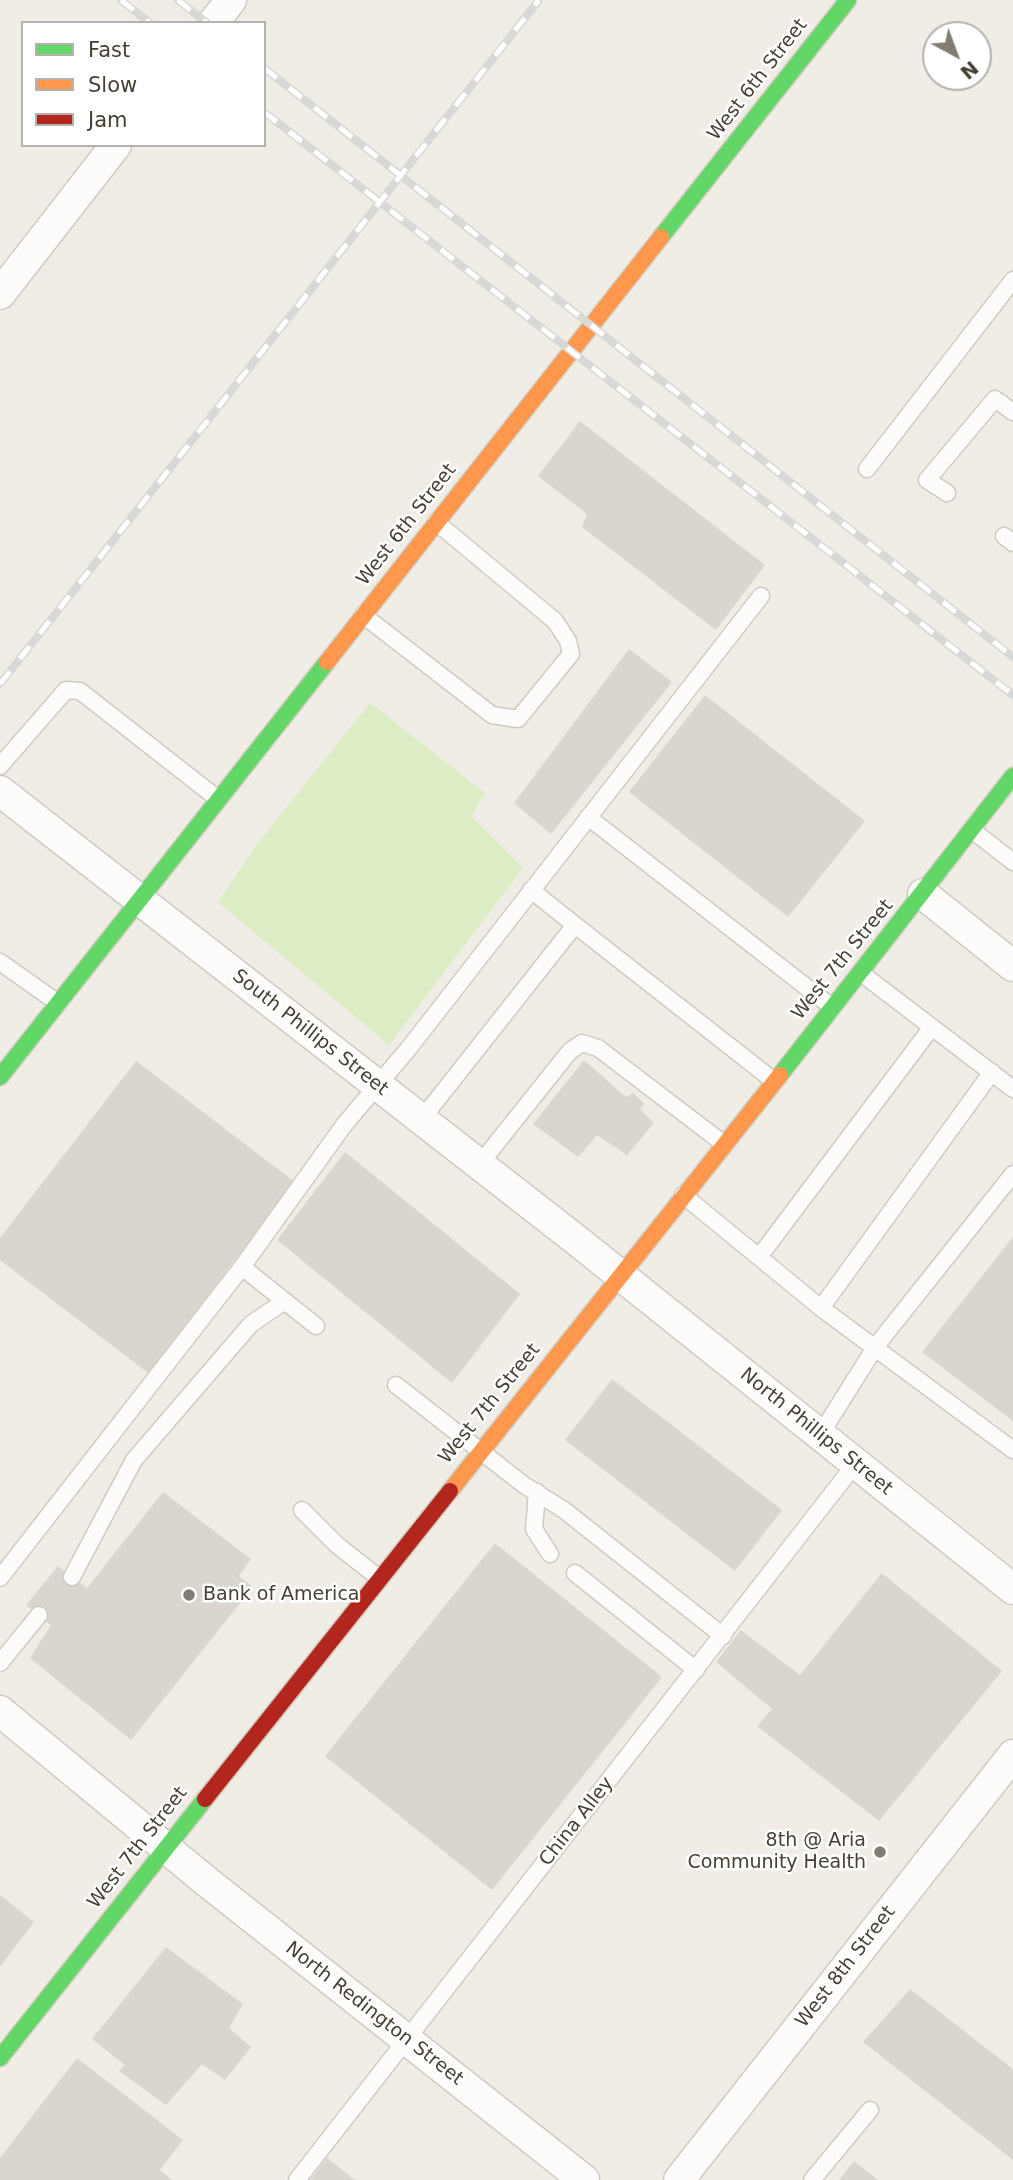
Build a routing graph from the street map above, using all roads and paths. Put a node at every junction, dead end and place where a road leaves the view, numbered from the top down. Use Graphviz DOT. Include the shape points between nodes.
graph roads {
  1 [pos="231,0"];
  2 [pos="848,0"];
  3 [pos="215,21"];
  4 [pos="114,147"];
  5 [pos="1013,279"];
  6 [pos="0,294"];
  7 [pos="1013,412"];
  8 [pos="867,469"];
  9 [pos="947,494"];
  10 [pos="436,522"];
  11 [pos="761,596"];
  12 [pos="363,615"];
  13 [pos="0,766"];
  14 [pos="1013,776"];
  15 [pos="0,791"];
  16 [pos="218,799"];
  17 [pos="588,817"];
  18 [pos="972,830"];
  19 [pos="1013,862"];
  20 [pos="531,890"];
  21 [pos="923,894"];
  22 [pos="138,899"];
  23 [pos="575,925"];
  24 [pos="0,962"];
  25 [pos="1013,966"];
  26 [pos="860,973"];
  27 [pos="58,1003"];
  28 [pos="832,1007"];
  29 [pos="932,1027"];
  30 [pos="992,1072"];
  31 [pos="0,1077"];
  32 [pos="774,1081"];
  33 [pos="378,1086"];
  34 [pos="1013,1089"];
  35 [pos="421,1120"];
  36 [pos="724,1144"];
  37 [pos="479,1165"];
  38 [pos="1013,1174"];
  39 [pos="683,1195"];
  40 [pos="759,1258"];
  41 [pos="242,1267"];
  42 [pos="620,1275"];
  43 [pos="285,1301"];
  44 [pos="821,1308"];
  45 [pos="316,1325"];
  46 [pos="876,1346"];
  47 [pos="396,1385"];
  48 [pos="820,1435"];
  49 [pos="1013,1450"];
  50 [pos="480,1451"];
  51 [pos="856,1463"];
  52 [pos="537,1492"];
  53 [pos="302,1510"];
  54 [pos="550,1554"];
  55 [pos="575,1573"];
  56 [pos="72,1577"];
  57 [pos="0,1578"];
  58 [pos="379,1578"];
  59 [pos="1013,1589"];
  60 [pos="39,1615"];
  61 [pos="723,1636"];
  62 [pos="0,1662"];
  63 [pos="696,1670"];
  64 [pos="0,1711"];
  65 [pos="1013,1755"];
  66 [pos="165,1847"];
  67 [pos="408,2040"];
  68 [pos="0,2058"];
  69 [pos="870,2110"];
  70 [pos="298,2180"];
  71 [pos="584,2180"];
  72 [pos="679,2180"];
  73 [pos="811,2180"];
  1 -- 3 [label="street"];
  2 -- 10 [label="street, West 6th Street"];
  4 -- 6 [label="street"];
  5 -- 8 [label="lane"];
  7 -- 9 [label="lane" via="995,399 927,480"];
  10 -- 12 [label="street, West 6th Street"];
  10 -- 12 [label="lane" via="555,621 572,654 518,719 492,715"];
  11 -- 17 [label="lane"];
  12 -- 16 [label="street, West 6th Street"];
  13 -- 16 [label="lane" via="54,701 66,690 80,691"];
  14 -- 18 [label="street, West 7th Street"];
  15 -- 22 [label="street, South Phillips Street"];
  16 -- 22 [label="street, West 6th Street"];
  17 -- 20 [label="lane"];
  17 -- 28 [label="lane"];
  18 -- 19 [label="lane"];
  18 -- 21 [label="street, West 7th Street"];
  20 -- 23 [label="lane"];
  20 -- 33 [label="lane"];
  21 -- 25 [label="street"];
  21 -- 26 [label="street, West 7th Street"];
  22 -- 27 [label="street, West 6th Street"];
  22 -- 33 [label="street, South Phillips Street"];
  23 -- 32 [label="lane"];
  23 -- 35 [label="lane"];
  24 -- 27 [label="lane"];
  26 -- 28 [label="street, West 7th Street"];
  26 -- 29 [label="lane"];
  27 -- 31 [label="street, West 6th Street"];
  28 -- 32 [label="street, West 7th Street"];
  29 -- 30 [label="lane"];
  29 -- 40 [label="lane"];
  30 -- 34 [label="lane"];
  30 -- 44 [label="lane"];
  32 -- 36 [label="street, West 7th Street"];
  33 -- 35 [label="street, South Phillips Street"];
  33 -- 41 [label="lane" via="344,1125"];
  35 -- 37 [label="street, South Phillips Street"];
  36 -- 37 [label="lane" via="598,1048 582,1043 570,1051"];
  36 -- 39 [label="street, West 7th Street"];
  37 -- 42 [label="street, South Phillips Street"];
  38 -- 46 [label="lane"];
  39 -- 40 [label="lane"];
  39 -- 42 [label="street, West 7th Street"];
  40 -- 44 [label="lane"];
  41 -- 43 [label="lane"];
  41 -- 57 [label="lane"];
  42 -- 48 [label="street, North Phillips Street"];
  42 -- 50 [label="street, West 7th Street"];
  43 -- 45 [label="lane"];
  43 -- 56 [label="lane" via="251,1324 134,1460"];
  44 -- 46 [label="lane"];
  46 -- 48 [label="lane"];
  46 -- 49 [label="lane"];
  47 -- 50 [label="lane"];
  48 -- 51 [label="street, North Phillips Street"];
  50 -- 52 [label="lane"];
  50 -- 58 [label="street, West 7th Street"];
  51 -- 59 [label="street, North Phillips Street"];
  51 -- 61 [label="lane, China Alley"];
  52 -- 54 [label="lane" via="534,1529"];
  52 -- 61 [label="lane"];
  53 -- 58 [label="lane"];
  55 -- 63 [label="lane"];
  58 -- 66 [label="street, West 7th Street"];
  60 -- 62 [label="lane"];
  61 -- 63 [label="lane, China Alley"];
  63 -- 67 [label="lane, China Alley"];
  64 -- 66 [label="street, North Redington Street"];
  65 -- 72 [label="street, West 8th Street"];
  66 -- 67 [label="street, North Redington Street"];
  66 -- 68 [label="street, West 7th Street"];
  67 -- 70 [label="lane, China Alley"];
  67 -- 71 [label="street, North Redington Street"];
  69 -- 73 [label="lane"];
}
